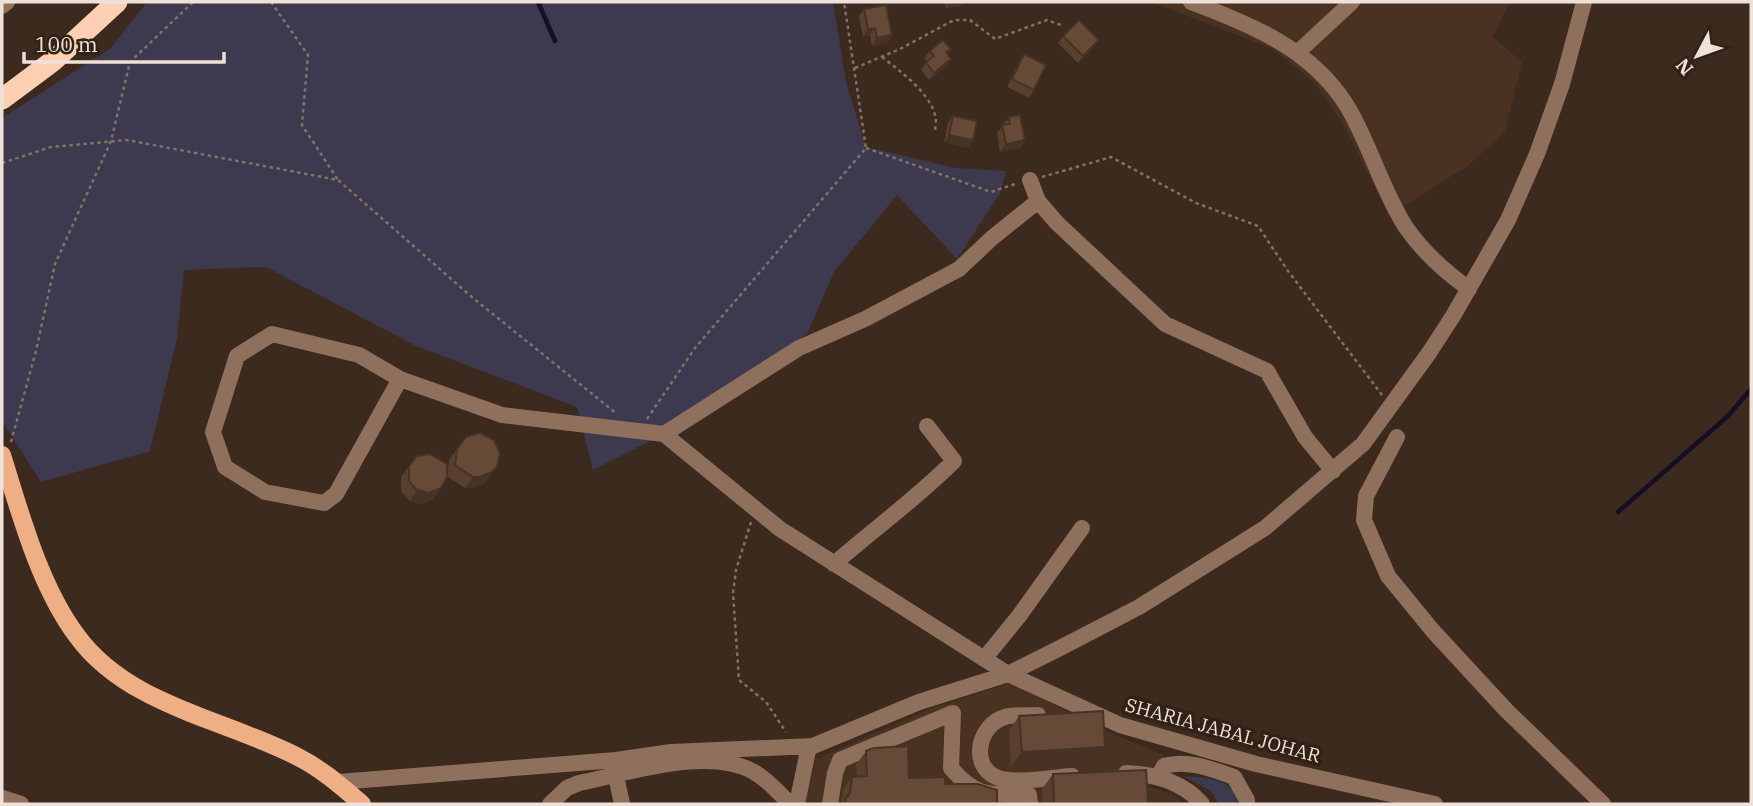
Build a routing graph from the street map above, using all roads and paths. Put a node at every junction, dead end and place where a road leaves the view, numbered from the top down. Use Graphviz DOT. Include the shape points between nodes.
graph roads {
  1 [pos="7,2"];
  2 [pos="117,2"];
  3 [pos="193,2"];
  4 [pos="271,2"];
  5 [pos="844,2"];
  6 [pos="1191,2"];
  7 [pos="1352,2"];
  8 [pos="1584,2"];
  9 [pos="2,6"];
  10 [pos="1061,25"];
  11 [pos="1297,53"];
  12 [pos="882,57"];
  13 [pos="855,68"];
  14 [pos="2,99"];
  15 [pos="935,132"];
  16 [pos="111,141"];
  17 [pos="866,148"];
  18 [pos="2,163"];
  19 [pos="338,180"];
  20 [pos="1030,180"];
  21 [pos="1038,201"];
  22 [pos="1469,289"];
  23 [pos="400,379"];
  24 [pos="1391,406"];
  25 [pos="618,414"];
  26 [pos="928,426"];
  27 [pos="638,431"];
  28 [pos="664,434"];
  29 [pos="1397,437"];
  30 [pos="3,460"];
  31 [pos="1333,471"];
  32 [pos="755,509"];
  33 [pos="1082,528"];
  34 [pos="834,564"];
  35 [pos="984,659"];
  36 [pos="1008,674"];
  37 [pos="1063,714"];
  38 [pos="802,746"];
  39 [pos="1107,773"];
  40 [pos="1082,775"];
  41 [pos="616,776"];
  42 [pos="1158,777"];
  43 [pos="338,782"];
  44 [pos="2,799"];
  45 [pos="21,804"];
  46 [pos="362,804"];
  47 [pos="550,804"];
  48 [pos="622,804"];
  49 [pos="790,804"];
  50 [pos="797,804"];
  51 [pos="830,804"];
  52 [pos="1030,804"];
  53 [pos="1202,804"];
  54 [pos="1247,804"];
  55 [pos="1435,804"];
  56 [pos="1603,804"];
  1 -- 9 [label="street"];
  2 -- 14 [label="highway" via="53,61"];
  3 -- 16 [label="path" via="130,62"];
  4 -- 19 [label="path" via="308,55 302,125"];
  5 -- 13 [label="path"];
  6 -- 11 [label="street" via="1264,32"];
  7 -- 11 [label="street"];
  8 -- 22 [label="street" via="1537,154 1508,220"];
  10 -- 12 [label="path" via="1047,20 995,39 970,20 954,20"];
  11 -- 22 [label="street" via="1346,105 1405,226 1439,266"];
  12 -- 13 [label="path"];
  12 -- 15 [label="path" via="923,94 935,114"];
  13 -- 17 [label="path"];
  16 -- 18 [label="path" via="51,147"];
  16 -- 19 [label="path" via="127,140"];
  16 -- 30 [label="path" via="55,264 36,351"];
  17 -- 20 [label="path" via="991,192"];
  17 -- 27 [label="path" via="695,348"];
  19 -- 25 [label="path" via="473,298"];
  20 -- 21 [label="street"];
  20 -- 24 [label="path" via="1111,157 1196,203 1258,226"];
  21 -- 28 [label="street" via="960,269 799,348"];
  21 -- 31 [label="street" via="1165,324 1267,371 1305,438"];
  22 -- 24 [label="street"];
  23 -- 23 [label="street" via="336,494 324,503 265,492 225,467 213,432 237,356 272,334 359,355"];
  23 -- 27 [label="street" via="502,415"];
  24 -- 31 [label="street" via="1363,444"];
  26 -- 34 [label="street" via="954,461"];
  27 -- 28 [label="street"];
  28 -- 32 [label="street, SHARIA JABAL JOHAR"];
  29 -- 56 [label="street" via="1366,496 1364,520 1388,576 1506,710"];
  30 -- 43 [label="main road" via="50,592 65,620 94,655 138,689 299,757"];
  31 -- 36 [label="street" via="1265,528 1139,607"];
  32 -- 34 [label="street, SHARIA JABAL JOHAR"];
  32 -- 38 [label="path" via="733,593 739,680 766,702"];
  33 -- 35 [label="street"];
  34 -- 35 [label="street, SHARIA JABAL JOHAR"];
  35 -- 36 [label="street, SHARIA JABAL JOHAR"];
  36 -- 38 [label="street"];
  36 -- 55 [label="street, SHARIA JABAL JOHAR" via="1120,725 1256,764"];
  37 -- 40 [label="street" via="1003,717 984,734 980,756 994,776 1008,780"];
  38 -- 43 [label="street" via="671,752"];
  38 -- 50 [label="street"];
  39 -- 42 [label="street"];
  41 -- 47 [label="street" via="567,788"];
  41 -- 48 [label="street"];
  41 -- 49 [label="street" via="720,760 754,772"];
  42 -- 53 [label="street" via="1194,794"];
  42 -- 54 [label="street" via="1164,766 1177,762 1212,769 1234,777"];
  43 -- 46 [label="main road"];
  44 -- 45 [label="street"];
  51 -- 52 [label="street" via="840,760 953,713 951,768 959,778 981,793 1029,795"];
}
